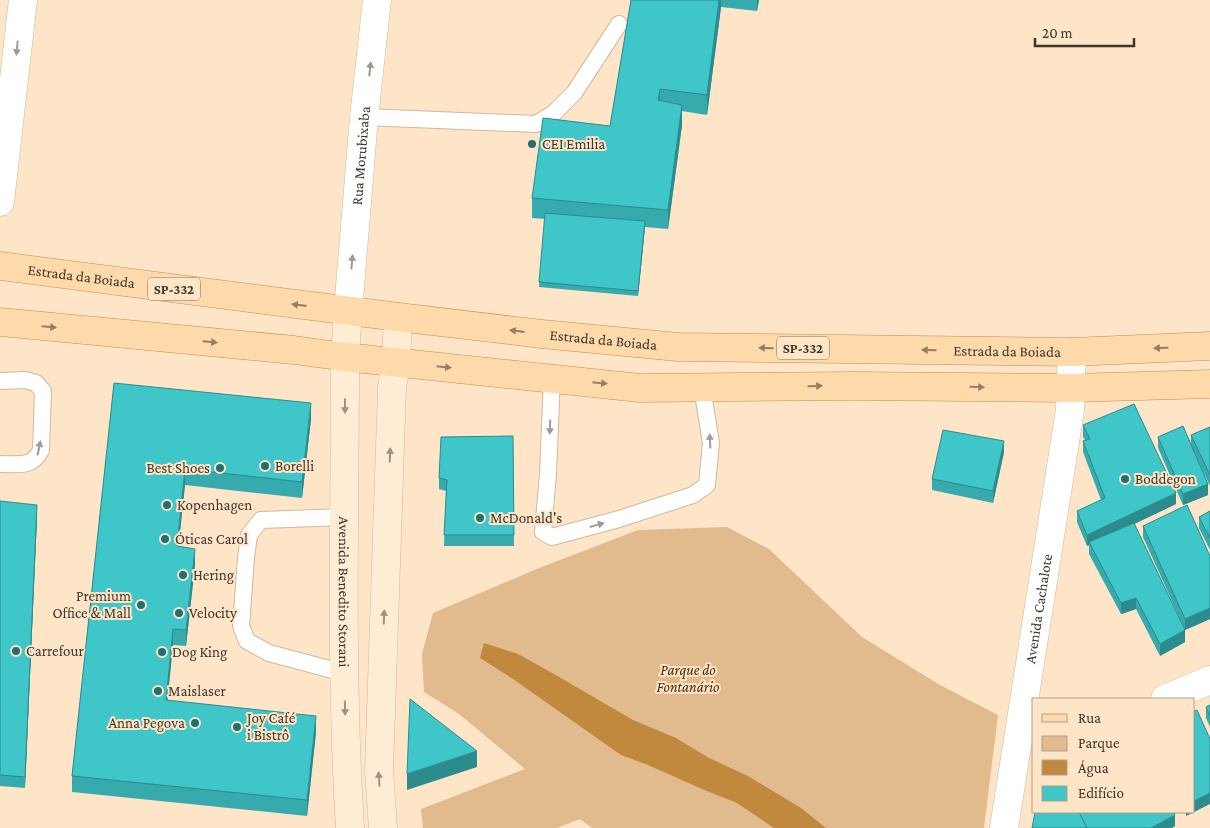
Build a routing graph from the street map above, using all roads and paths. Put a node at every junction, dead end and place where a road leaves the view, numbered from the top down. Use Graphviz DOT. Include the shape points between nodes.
graph roads {
  1 [pos="23,0"];
  2 [pos="377,0"];
  3 [pos="619,24"];
  4 [pos="364,117"];
  5 [pos="0,202"];
  6 [pos="0,266"];
  7 [pos="348,311"];
  8 [pos="398,317"];
  9 [pos="0,322"];
  10 [pos="1210,346"];
  11 [pos="1072,352"];
  12 [pos="345,357"];
  13 [pos="396,362"];
  14 [pos="552,378"];
  15 [pos="0,381"];
  16 [pos="1210,384"];
  17 [pos="702,387"];
  18 [pos="1071,388"];
  19 [pos="0,464"];
  20 [pos="345,517"];
  21 [pos="344,673"];
  22 [pos="1210,680"];
  23 [pos="1032,698"];
  24 [pos="1032,698"];
  25 [pos="1166,698"];
  26 [pos="1024,759"];
  27 [pos="350,828"];
  28 [pos="383,828"];
  29 [pos="1004,828"];
  1 -- 5 [label="street, one-way"];
  4 -- 2 [label="street, Rua Morubixaba, one-way"];
  3 -- 4 [label="lane" via="574,92 554,114 536,124"];
  7 -- 4 [label="street, Rua Morubixaba, one-way"];
  7 -- 6 [label="main road, Estrada da Boiada / SP-332, one-way"];
  7 -- 8 [label="main road, Estrada da Boiada / SP-332"];
  7 -- 12 [label="main road, Avenida Benedito Storani"];
  11 -- 8 [label="main road, Estrada da Boiada / SP-332, one-way" via="678,347"];
  8 -- 13 [label="main road"];
  9 -- 12 [label="main road, one-way"];
  10 -- 11 [label="main road, Estrada da Boiada / SP-332, one-way"];
  11 -- 18 [label="street, Avenida Cachalote"];
  12 -- 13 [label="main road"];
  12 -- 20 [label="main road, Avenida Benedito Storani, one-way"];
  13 -- 14 [label="main road, one-way"];
  28 -- 13 [label="main road, one-way" via="379,770 392,388"];
  14 -- 17 [label="main road, one-way" via="640,388"];
  14 -- 17 [label="lane, one-way" via="543,532 552,537 620,519 693,495 708,486 711,443"];
  19 -- 15 [label="lane, one-way" via="24,464 38,457 43,391 36,383 25,380"];
  16 -- 18 [label="main road"];
  17 -- 18 [label="main road, one-way"];
  18 -- 23 [label="street, Avenida Cachalote"];
  20 -- 21 [label="main road, Avenida Benedito Storani"];
  20 -- 21 [label="lane" via="262,520 249,535 242,626 247,641 269,653"];
  21 -- 27 [label="main road, Avenida Benedito Storani, one-way"];
  22 -- 25 [label="street"];
  24 -- 26 [label="street, Avenida Cachalote"];
  26 -- 29 [label="street, Avenida Cachalote"];
}
